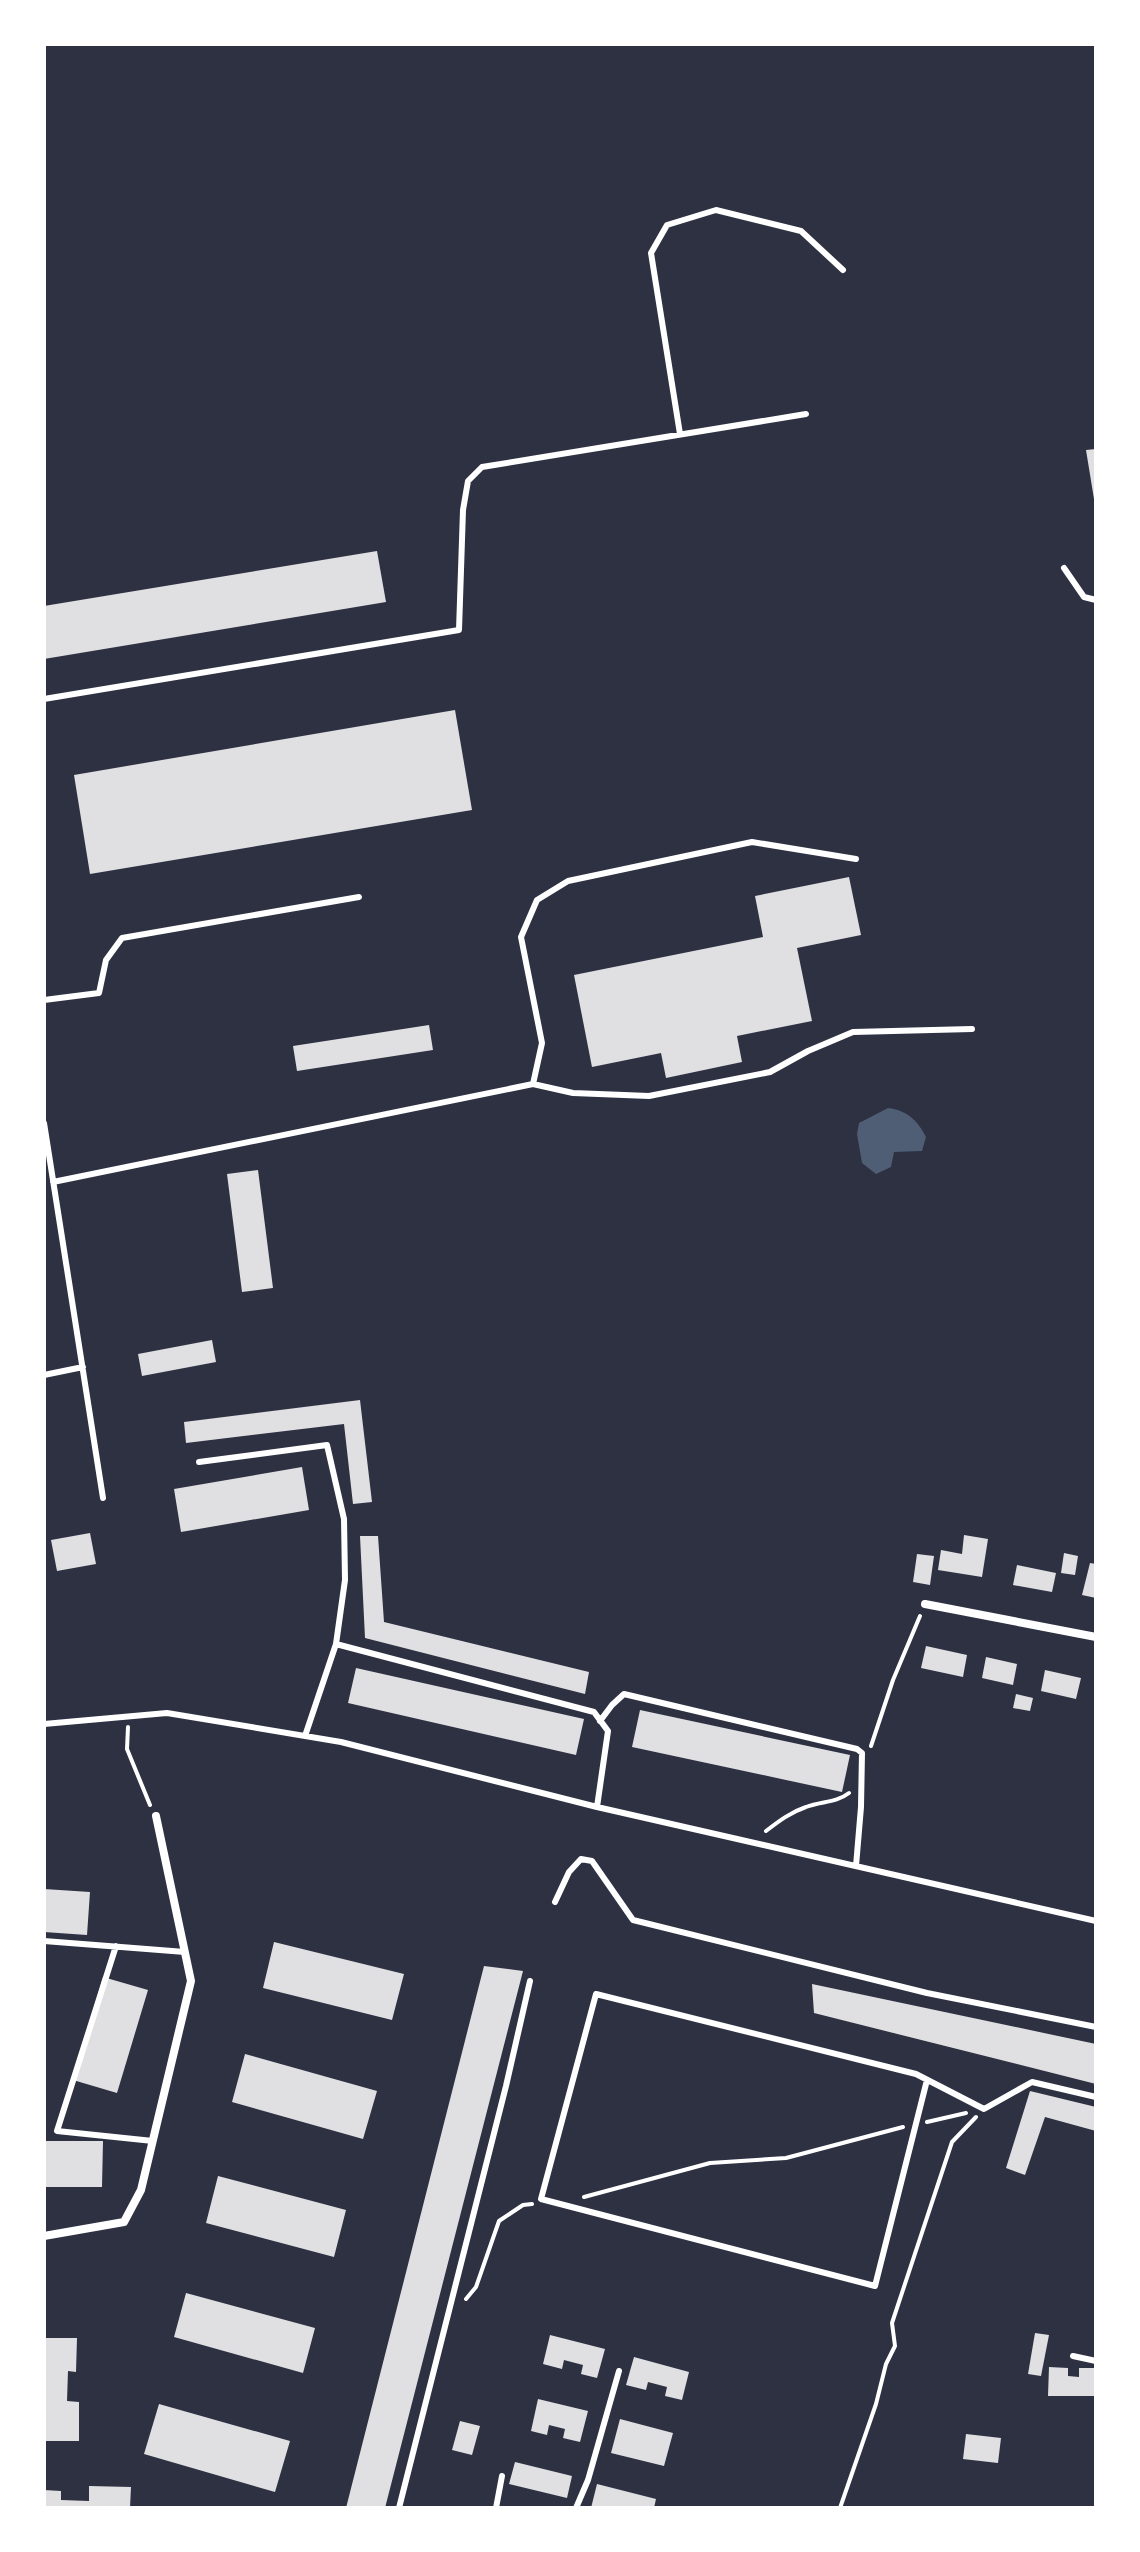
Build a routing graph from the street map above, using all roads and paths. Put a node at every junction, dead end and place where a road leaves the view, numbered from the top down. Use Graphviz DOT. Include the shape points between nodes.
graph roads {
  1 [pos="843,270"];
  2 [pos="806,414"];
  3 [pos="680,434"];
  4 [pos="1064,568"];
  5 [pos="1096,600"];
  6 [pos="44,699"];
  7 [pos="856,859"];
  8 [pos="359,897"];
  9 [pos="44,1000"];
  10 [pos="972,1029"];
  11 [pos="533,1084"];
  12 [pos="44,1123"];
  13 [pos="53,1182"];
  14 [pos="83,1367"];
  15 [pos="44,1375"];
  16 [pos="199,1462"];
  17 [pos="103,1498"];
  18 [pos="925,1604"];
  19 [pos="1096,1637"];
  20 [pos="336,1644"];
  21 [pos="128,1716"];
  22 [pos="600,1721"];
  23 [pos="44,1724"];
  24 [pos="305,1736"];
  25 [pos="870,1751"];
  26 [pos="861,1782"];
  27 [pos="597,1807"];
  28 [pos="156,1816"];
  29 [pos="766,1831"];
  30 [pos="856,1866"];
  31 [pos="555,1902"];
  32 [pos="1096,1921"];
  33 [pos="44,1941"];
  34 [pos="116,1946"];
  35 [pos="185,1952"];
  36 [pos="530,1981"];
  37 [pos="1096,2027"];
  38 [pos="927,2080"];
  39 [pos="1096,2097"];
  40 [pos="984,2109"];
  41 [pos="924,2123"];
  42 [pos="909,2126"];
  43 [pos="153,2141"];
  44 [pos="579,2198"];
  45 [pos="537,2203"];
  46 [pos="44,2236"];
  47 [pos="466,2299"];
  48 [pos="1073,2356"];
  49 [pos="1096,2361"];
  50 [pos="619,2371"];
  51 [pos="502,2476"];
  52 [pos="399,2508"];
  53 [pos="496,2508"];
  54 [pos="576,2508"];
  55 [pos="840,2508"];
  1 -- 3 [label="lane" via="801,231 716,210 667,225 651,253"];
  2 -- 3 [label="lane"];
  3 -- 6 [label="lane" via="482,467 468,481 463,510 459,630"];
  4 -- 5 [label="lane" via="1084,597"];
  7 -- 11 [label="lane" via="752,842 568,881 537,900 521,937 542,1043"];
  8 -- 9 [label="lane" via="122,938 106,960 99,993"];
  10 -- 11 [label="lane" via="853,1032 770,1072 649,1096 573,1093"];
  11 -- 13 [label="lane"];
  12 -- 13 [label="lane"];
  13 -- 14 [label="lane"];
  14 -- 15 [label="lane"];
  14 -- 17 [label="lane"];
  16 -- 20 [label="lane" via="327,1445 344,1519 345,1580"];
  18 -- 19 [label="street"];
  18 -- 25 [label="path"];
  20 -- 22 [label="lane" via="594,1712"];
  20 -- 24 [label="lane"];
  21 -- 23 [label="lane"];
  21 -- 24 [label="lane" via="167,1713"];
  21 -- 28 [label="path" via="127,1749"];
  22 -- 26 [label="lane" via="624,1694 702,1712 857,1749 862,1753"];
  22 -- 27 [label="lane" via="608,1731"];
  24 -- 27 [label="lane"];
  26 -- 29 [label="path" via="839,1800 807,1806"];
  26 -- 30 [label="lane"];
  27 -- 30 [label="lane"];
  28 -- 35 [label="street"];
  30 -- 32 [label="lane"];
  31 -- 37 [label="lane" via="569,1872 581,1859 592,1861 633,1920 927,1993"];
  33 -- 34 [label="lane"];
  34 -- 35 [label="lane"];
  34 -- 43 [label="lane" via="57,2131"];
  35 -- 43 [label="street" via="191,1981"];
  36 -- 52 [label="lane"];
  38 -- 38 [label="lane" via="596,1994 541,2199 875,2286"];
  38 -- 40 [label="lane"];
  39 -- 40 [label="lane" via="1032,2082"];
  40 -- 41 [label="path"];
  40 -- 55 [label="path" via="952,2142 892,2323 895,2346"];
  42 -- 44 [label="path" via="786,2158 710,2163"];
  43 -- 46 [label="street" via="141,2190 124,2222"];
  45 -- 47 [label="path" via="523,2205 499,2221 476,2287"];
  48 -- 49 [label="lane"];
  50 -- 54 [label="lane"];
  51 -- 53 [label="lane"];
}
